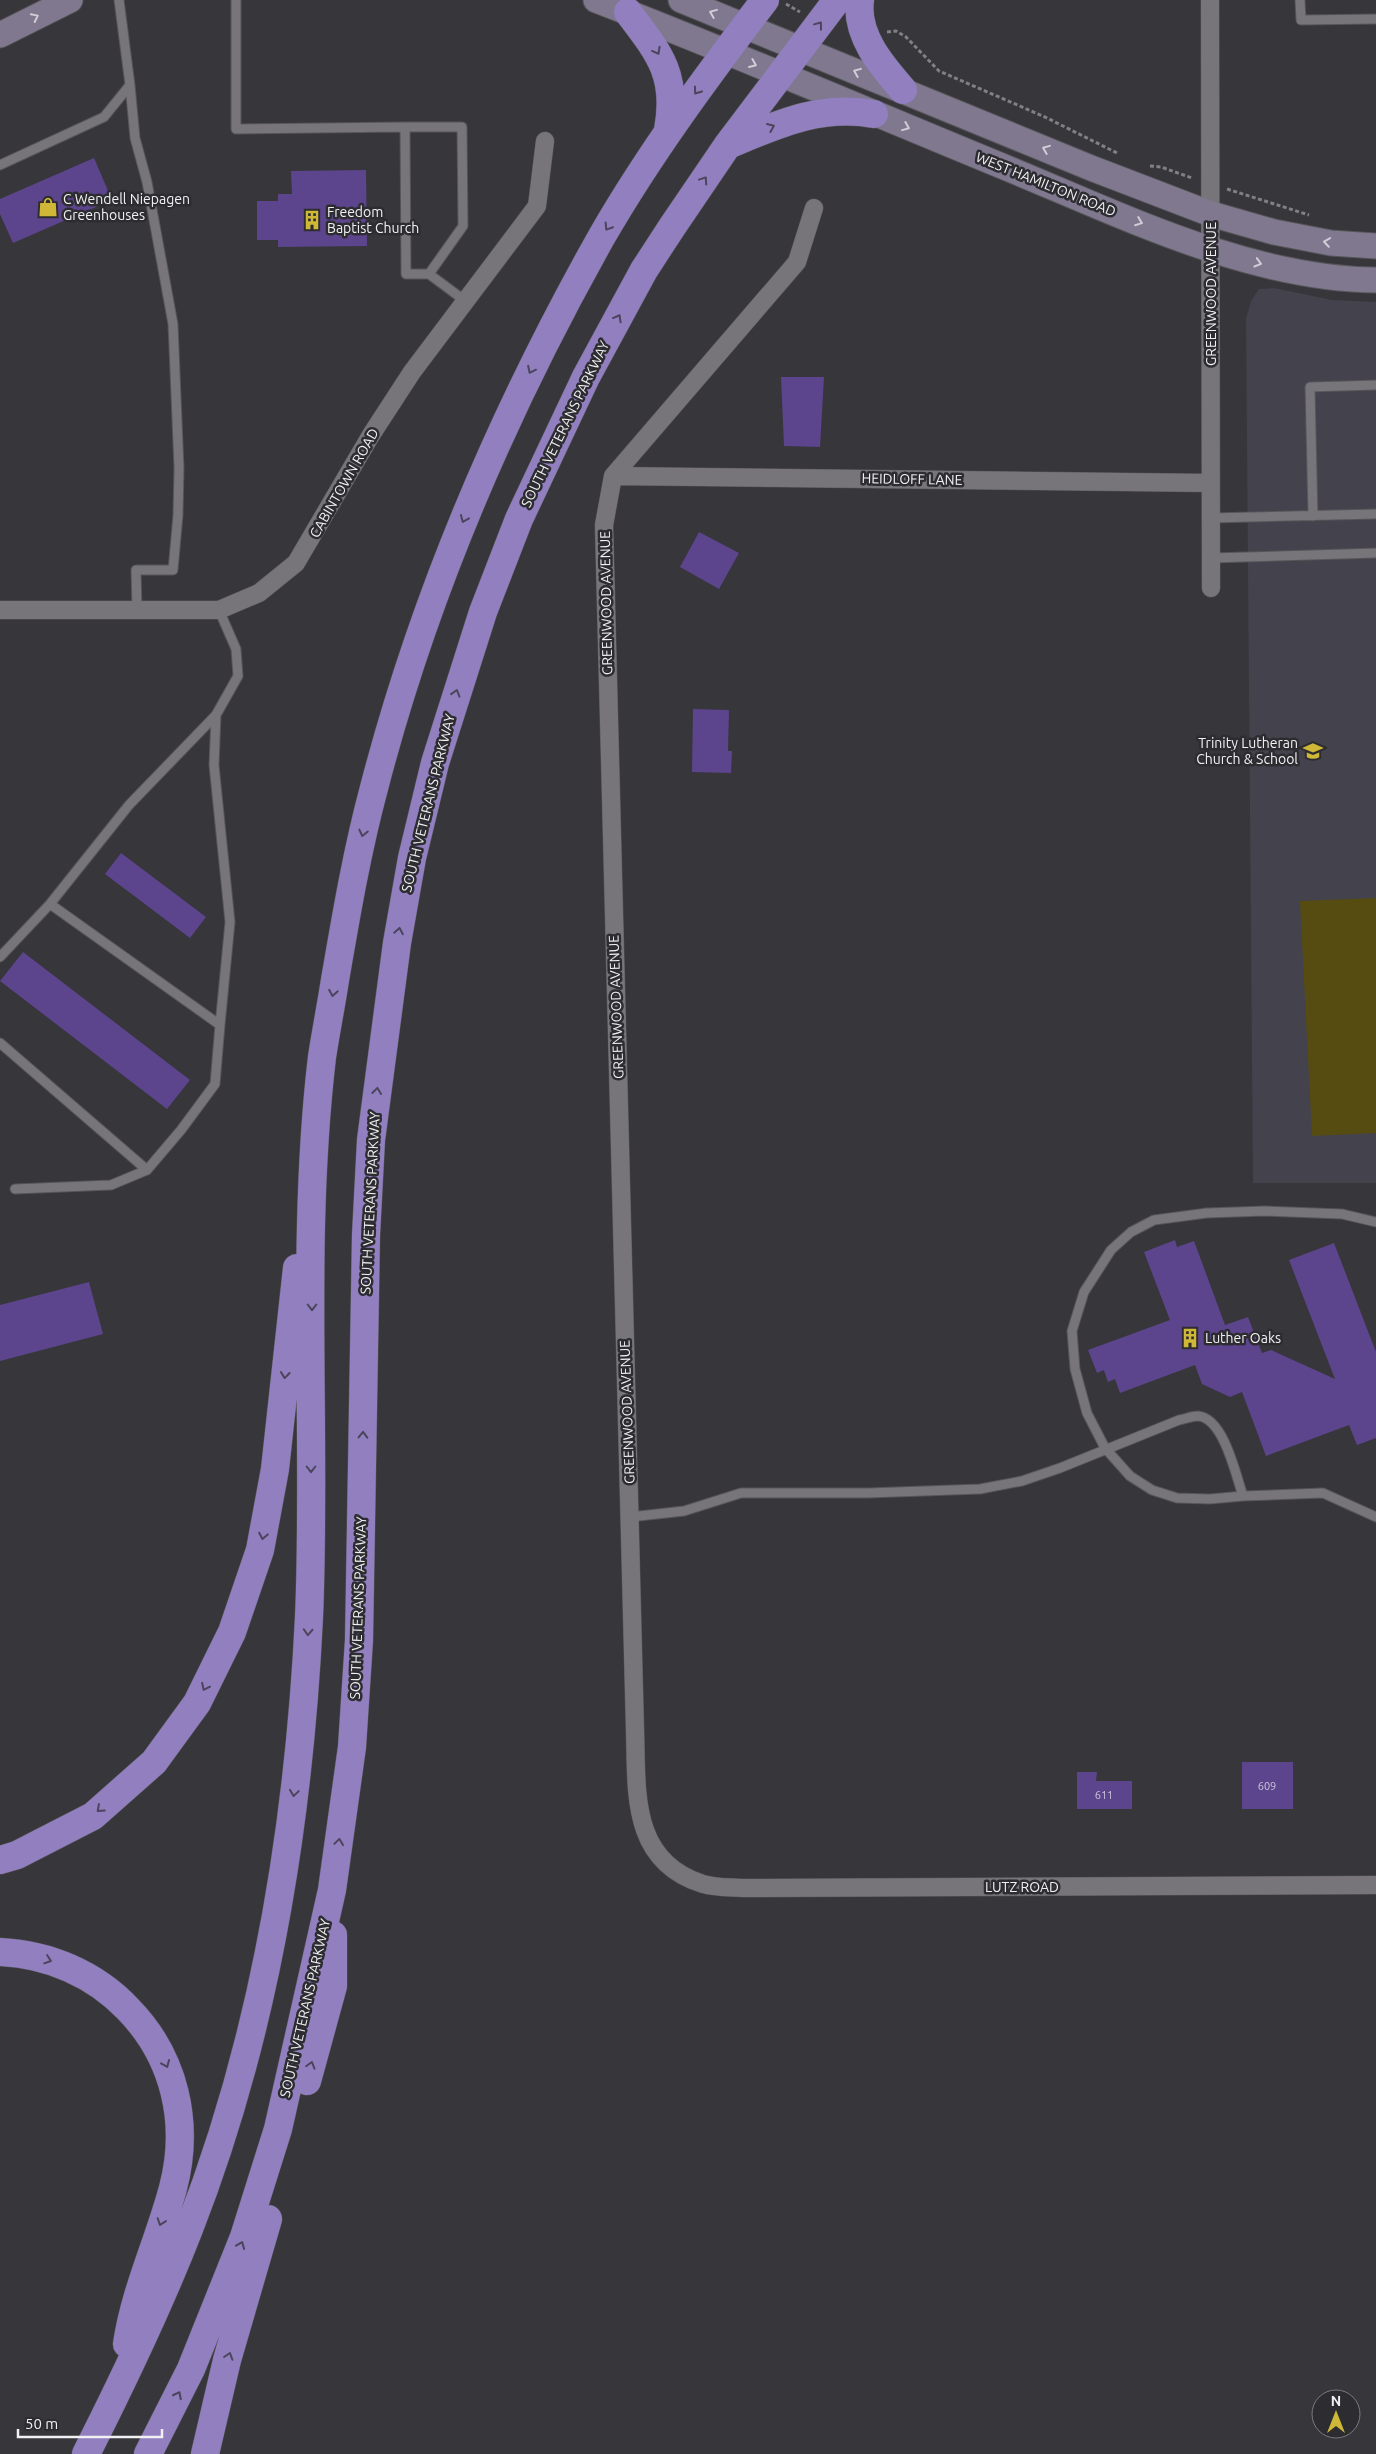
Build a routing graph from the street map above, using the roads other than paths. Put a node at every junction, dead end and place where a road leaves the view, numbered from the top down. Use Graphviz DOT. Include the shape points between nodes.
graph roads {
  1 [pos="70,0"];
  2 [pos="119,0"];
  3 [pos="236,0"];
  4 [pos="596,0"];
  5 [pos="681,0"];
  6 [pos="765,0"];
  7 [pos="837,0"];
  8 [pos="860,0"];
  9 [pos="1210,0"];
  10 [pos="1300,0"];
  11 [pos="628,12"];
  12 [pos="1376,19"];
  13 [pos="745,26"];
  14 [pos="0,35"];
  15 [pos="800,49"];
  16 [pos="726,52"];
  17 [pos="780,75"];
  18 [pos="130,85"];
  19 [pos="903,90"];
  20 [pos="874,114"];
  21 [pos="405,127"];
  22 [pos="667,135"];
  23 [pos="545,141"];
  24 [pos="726,146"];
  25 [pos="0,165"];
  26 [pos="814,208"];
  27 [pos="1211,214"];
  28 [pos="1376,246"];
  29 [pos="1211,250"];
  30 [pos="429,274"];
  31 [pos="1376,280"];
  32 [pos="464,300"];
  33 [pos="1376,385"];
  34 [pos="613,476"];
  35 [pos="1211,483"];
  36 [pos="1376,514"];
  37 [pos="1313,516"];
  38 [pos="1211,518"];
  39 [pos="1376,553"];
  40 [pos="1211,558"];
  41 [pos="1211,588"];
  42 [pos="0,610"];
  43 [pos="137,610"];
  44 [pos="219,610"];
  45 [pos="216,715"];
  46 [pos="50,904"];
  47 [pos="0,957"];
  48 [pos="220,1025"];
  49 [pos="0,1043"];
  50 [pos="315,1135"];
  51 [pos="147,1170"];
  52 [pos="15,1189"];
  53 [pos="1376,1222"];
  54 [pos="1105,1448"];
  55 [pos="1243,1496"];
  56 [pos="630,1517"];
  57 [pos="1376,1517"];
  58 [pos="0,1860"];
  59 [pos="672,1868"];
  60 [pos="1376,1885"];
  61 [pos="332,1890"];
  62 [pos="0,1952"];
  63 [pos="120,2387"];
  64 [pos="86,2454"];
  65 [pos="148,2454"];
  66 [pos="204,2454"];
  14 -- 1 [label="main road, one-way"];
  2 -- 18 [label="lane"];
  3 -- 21 [label="lane" via="236,129"];
  4 -- 11 [label="main road, WEST HAMILTON ROAD"];
  13 -- 5 [label="main road, one-way"];
  6 -- 13 [label="highway"];
  15 -- 7 [label="highway, SOUTH VETERANS PARKWAY, one-way"];
  8 -- 19 [label="highway" via="861,22 867,39 880,64"];
  9 -- 27 [label="street, GREENWOOD AVENUE"];
  10 -- 12 [label="lane" via="1301,20"];
  11 -- 16 [label="main road, WEST HAMILTON ROAD"];
  11 -- 22 [label="highway, one-way" via="657,50 671,85"];
  13 -- 15 [label="main road"];
  13 -- 16 [label="highway"];
  15 -- 17 [label="highway, SOUTH VETERANS PARKWAY"];
  19 -- 15 [label="main road, one-way"];
  16 -- 17 [label="main road, WEST HAMILTON ROAD, one-way"];
  16 -- 22 [label="highway, one-way"];
  17 -- 20 [label="main road, WEST HAMILTON ROAD"];
  17 -- 24 [label="highway, SOUTH VETERANS PARKWAY"];
  18 -- 25 [label="lane" via="104,117"];
  18 -- 43 [label="lane" via="135,138 147,182 173,324 179,468 173,570 136,570"];
  27 -- 19 [label="main road, one-way"];
  24 -- 20 [label="highway, one-way" via="792,118 854,110"];
  20 -- 29 [label="main road, WEST HAMILTON ROAD, one-way"];
  21 -- 30 [label="lane" via="406,274"];
  21 -- 30 [label="lane" via="462,127 463,226"];
  22 -- 50 [label="highway, one-way" via="603,235 542,348 503,426 442,574 404,684 364,828 323,1052"];
  23 -- 32 [label="street, CABINTOWN ROAD" via="536,206"];
  61 -- 24 [label="highway, SOUTH VETERANS PARKWAY, one-way" via="352,1746 359,1640 366,1234 371,1140 397,943 412,858 458,685 519,519 586,377 640,278"];
  26 -- 34 [label="street" via="797,262"];
  28 -- 27 [label="main road, one-way" via="1330,243 1274,232"];
  27 -- 29 [label="street, GREENWOOD AVENUE"];
  29 -- 31 [label="main road, WEST HAMILTON ROAD, one-way" via="1272,267"];
  29 -- 35 [label="street, GREENWOOD AVENUE"];
  30 -- 32 [label="lane"];
  32 -- 44 [label="street, CABINTOWN ROAD" via="376,427 296,563 259,594"];
  33 -- 37 [label="lane" via="1310,386"];
  34 -- 35 [label="street, HEIDLOFF LANE"];
  34 -- 56 [label="street, GREENWOOD AVENUE" via="604,525"];
  35 -- 38 [label="street, GREENWOOD AVENUE"];
  36 -- 37 [label="lane"];
  37 -- 38 [label="lane"];
  38 -- 40 [label="street, GREENWOOD AVENUE"];
  39 -- 40 [label="lane"];
  40 -- 41 [label="street, GREENWOOD AVENUE"];
  42 -- 43 [label="street, CABINTOWN ROAD"];
  43 -- 44 [label="street, CABINTOWN ROAD"];
  44 -- 45 [label="lane" via="236,649 238,676"];
  45 -- 46 [label="lane" via="129,805"];
  45 -- 48 [label="lane" via="214,765 230,922"];
  46 -- 47 [label="lane"];
  46 -- 48 [label="lane"];
  48 -- 51 [label="lane" via="215,1084"];
  49 -- 51 [label="lane"];
  50 -- 58 [label="highway, one-way" via="276,1470 260,1550 232,1632 197,1703 154,1762 93,1816 17,1855"];
  50 -- 63 [label="highway, one-way" via="309,1612 297,1772 286,1856 259,1993 215,2156 189,2230"];
  51 -- 52 [label="lane" via="111,1186"];
  53 -- 54 [label="lane" via="1342,1214 1207,1213 1154,1220 1130,1232 1111,1250 1084,1292 1072,1332 1075,1369 1085,1404"];
  54 -- 55 [label="lane" via="1130,1476 1152,1490 1177,1498 1210,1500"];
  54 -- 55 [label="lane" via="1179,1420 1200,1416 1215,1424 1223,1438"];
  54 -- 56 [label="lane" via="1022,1481 980,1489 741,1493 684,1511"];
  55 -- 57 [label="lane" via="1323,1493"];
  56 -- 59 [label="street, GREENWOOD AVENUE" via="638,1801 643,1828 655,1852"];
  59 -- 60 [label="street, LUTZ ROAD" via="703,1884 745,1888"];
  65 -- 61 [label="highway, SOUTH VETERANS PARKWAY, one-way" via="191,2369 244,2238 278,2129"];
  66 -- 61 [label="highway, one-way" via="333,1986"];
  62 -- 63 [label="highway, one-way" via="23,1953 48,1960 87,1977 116,1997 146,2028 173,2080 180,2115 173,2187 131,2316"];
  63 -- 64 [label="highway"];
}
